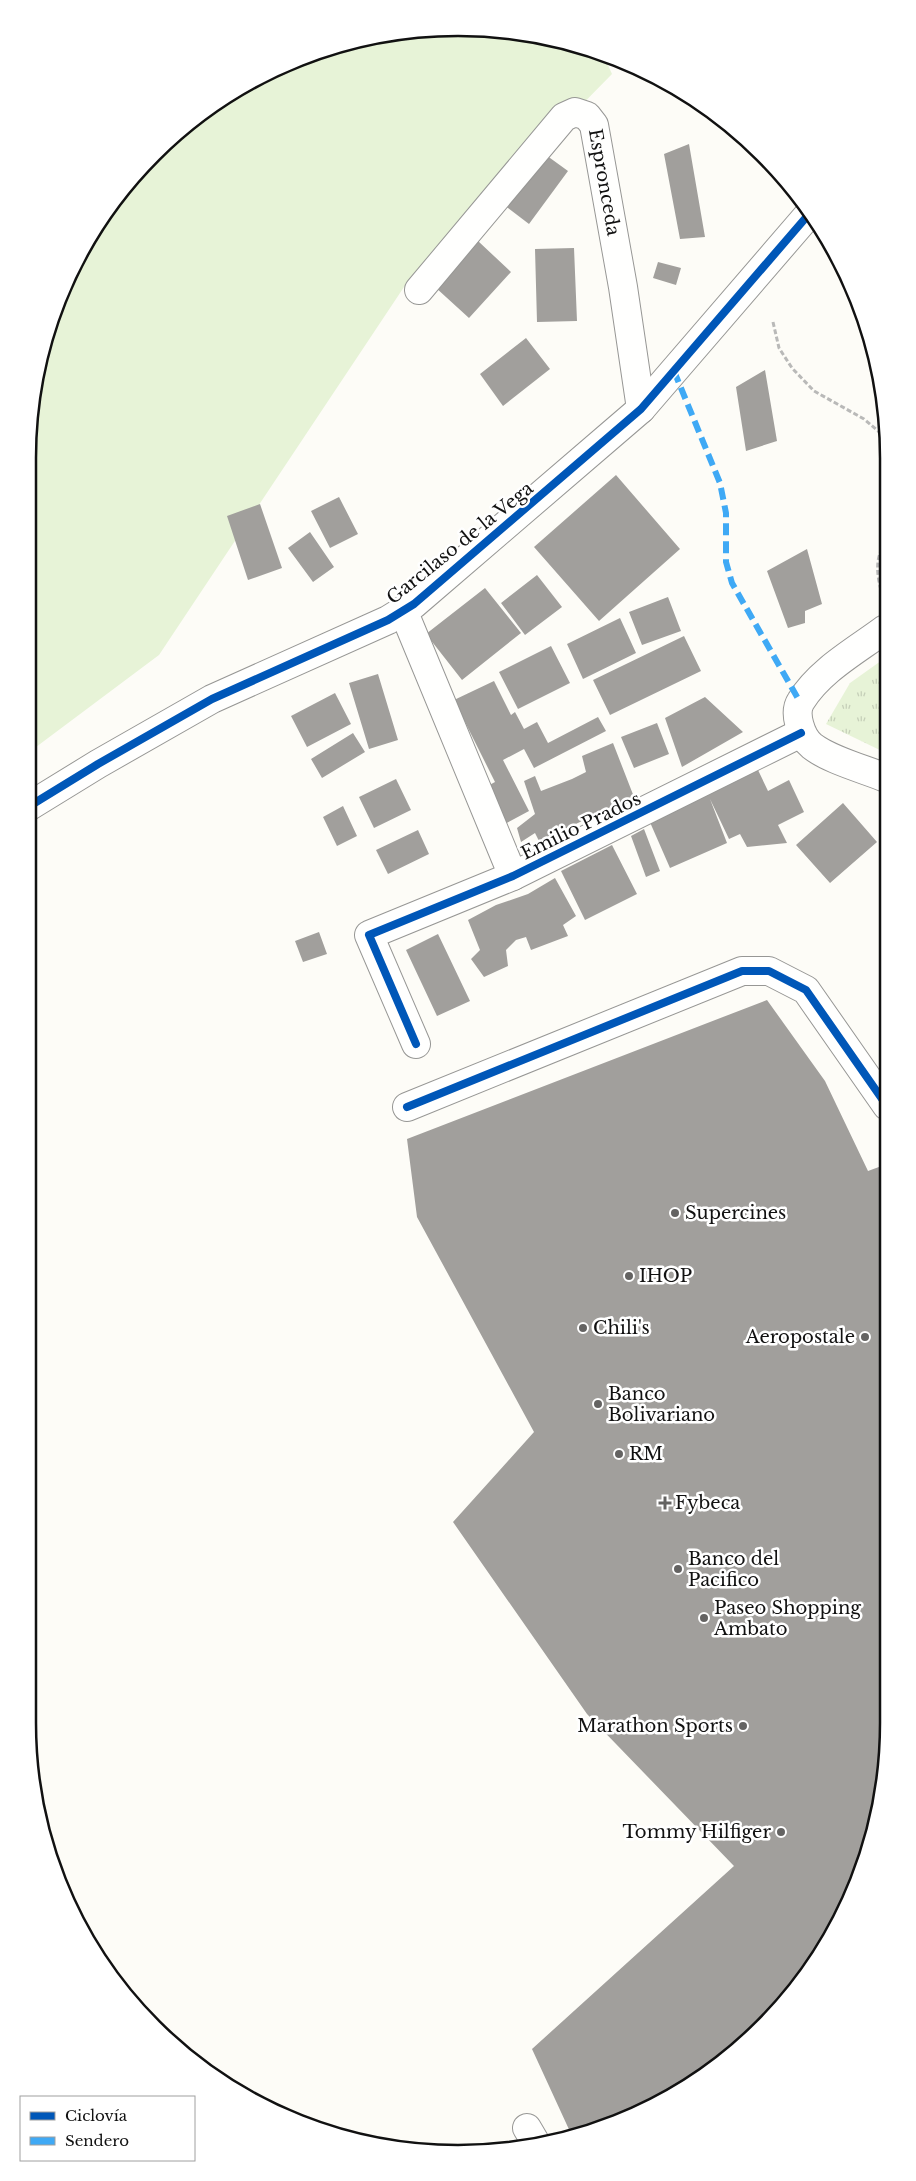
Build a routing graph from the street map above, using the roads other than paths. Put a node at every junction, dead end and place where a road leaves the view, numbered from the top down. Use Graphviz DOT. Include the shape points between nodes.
graph roads {
  1 [pos="805,218"];
  2 [pos="419,290"];
  3 [pos="641,409"];
  4 [pos="403,610"];
  5 [pos="880,634"];
  6 [pos="802,733"];
  7 [pos="880,776"];
  8 [pos="36,803"];
  9 [pos="513,876"];
  10 [pos="416,1044"];
  11 [pos="880,1096"];
  12 [pos="407,1107"];
  1 -- 3 [label="street, Garcilaso de la Vega"];
  2 -- 3 [label="street, Espronceda" via="564,117 575,112 587,116 594,125"];
  3 -- 4 [label="street, Garcilaso de la Vega" via="542,496"];
  4 -- 8 [label="street, Garcilaso de la Vega" via="388,620 212,699"];
  4 -- 9 [label="street"];
  5 -- 6 [label="street" via="824,674 800,702 798,716"];
  6 -- 7 [label="street" via="811,745"];
  6 -- 9 [label="street, Emilio Prados"];
  9 -- 10 [label="street, Emilio Prados" via="369,935"];
  11 -- 12 [label="street" via="806,990 769,971 742,971"];
}
